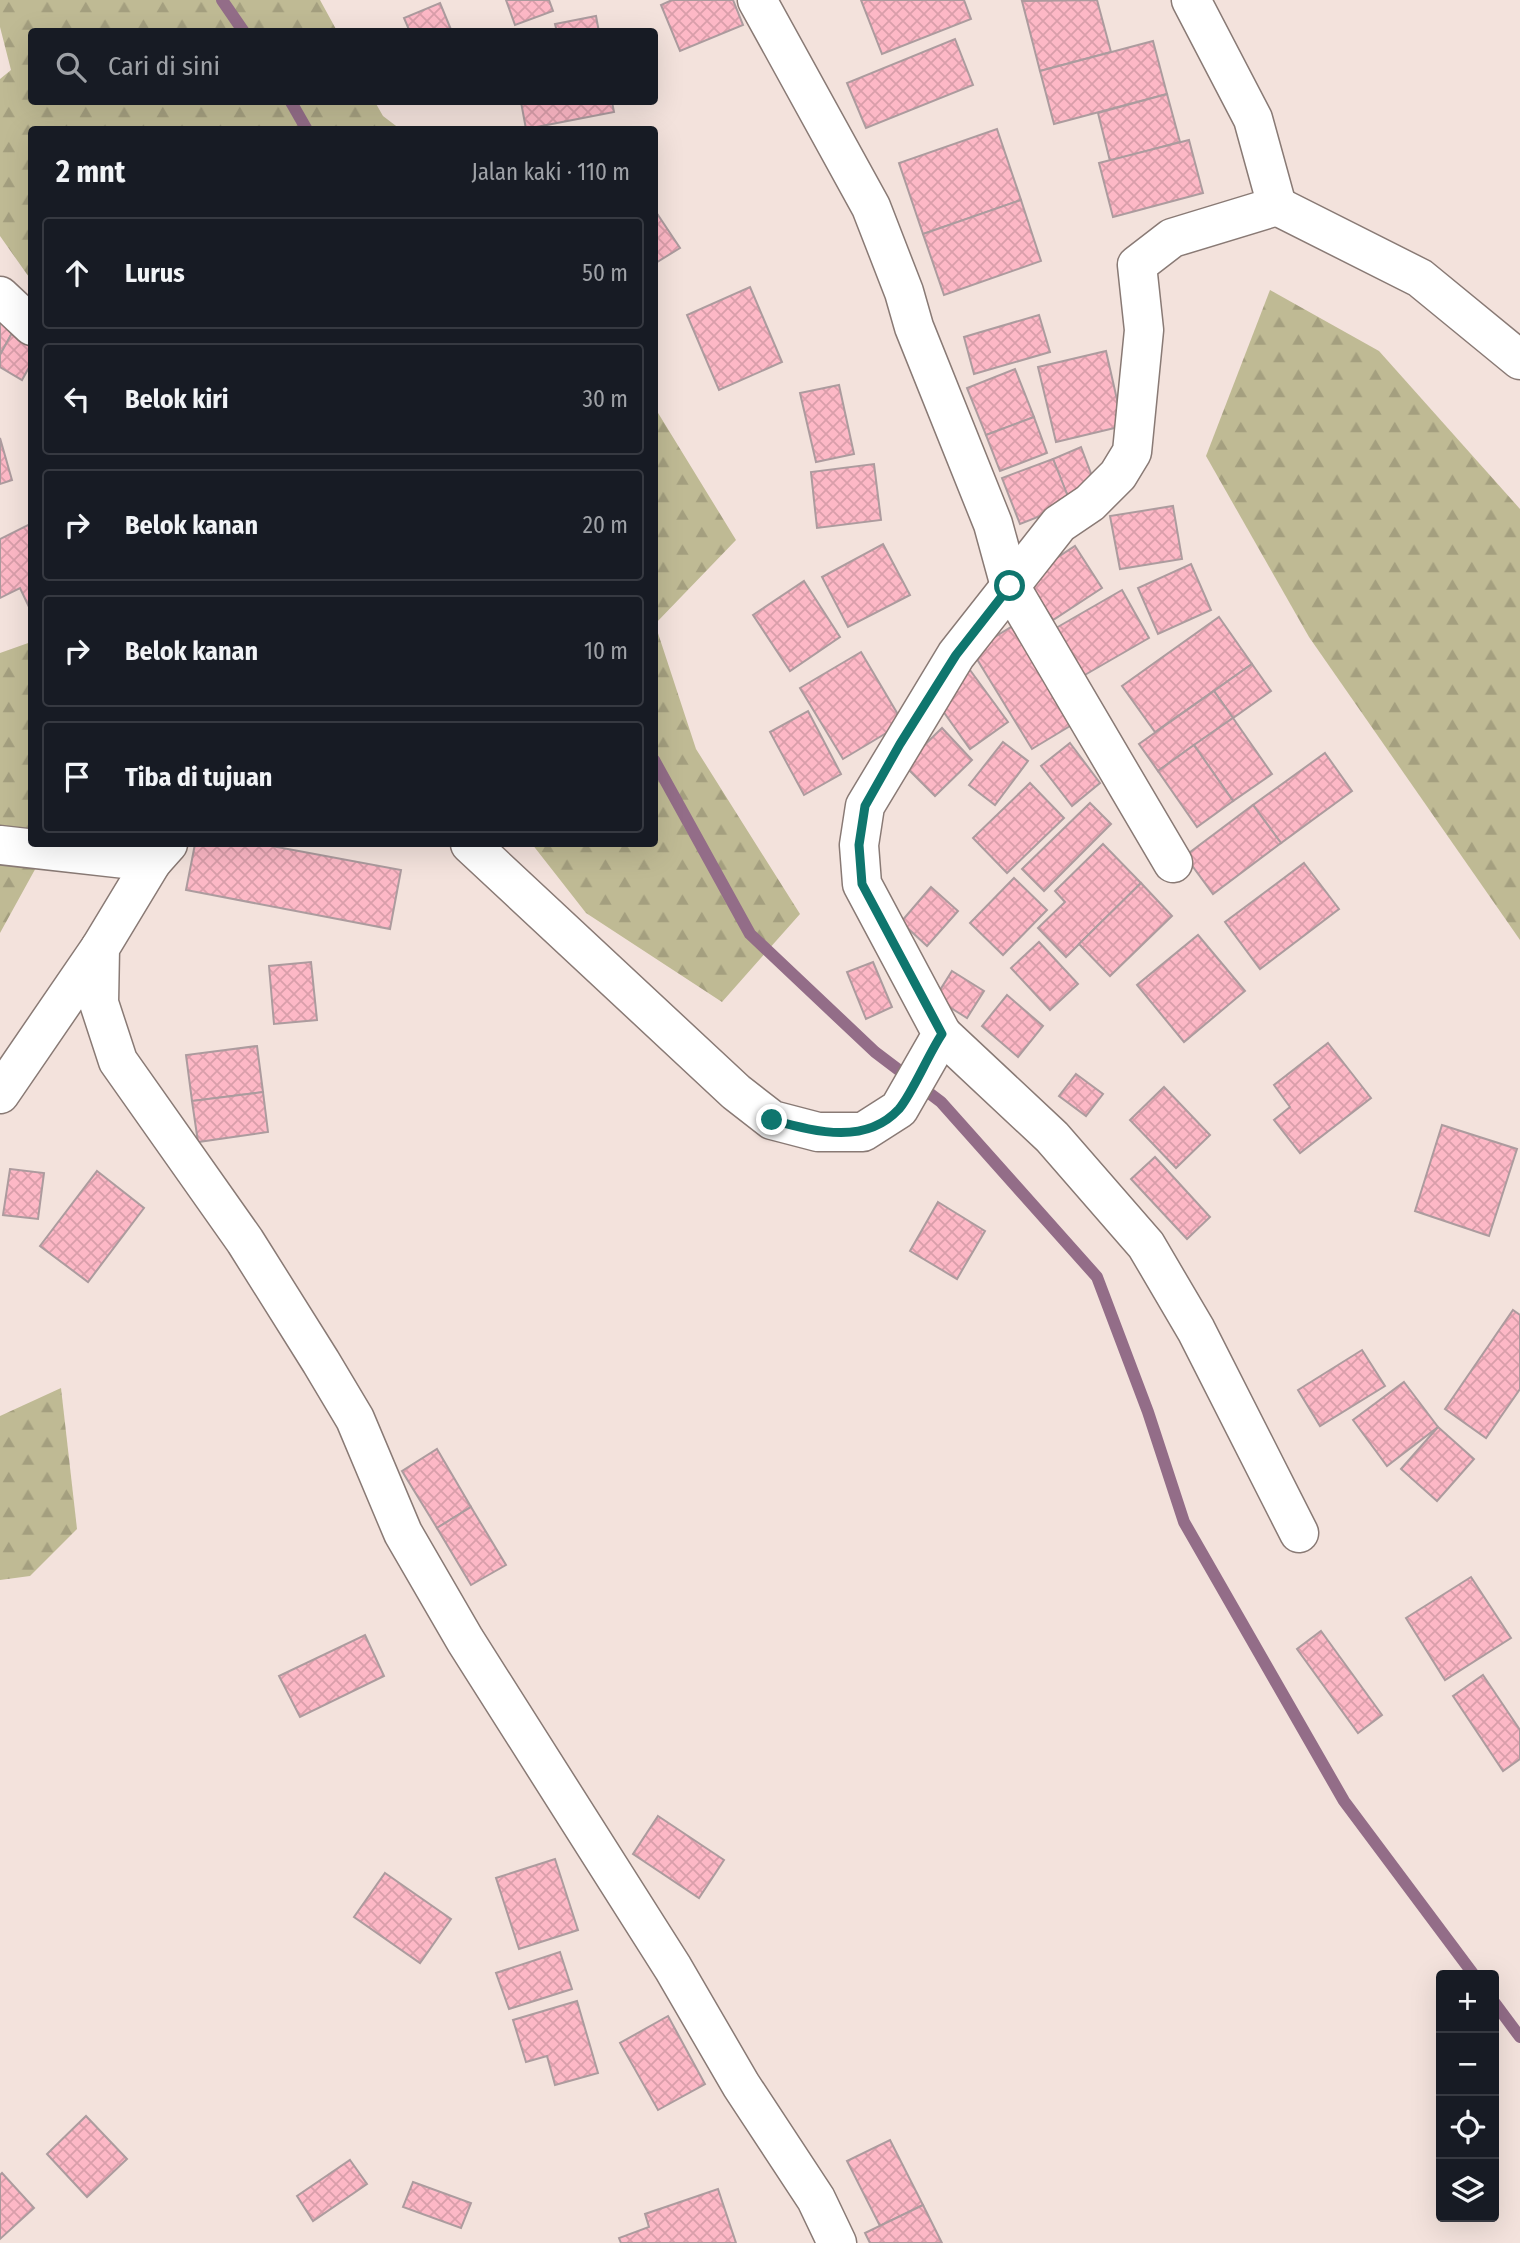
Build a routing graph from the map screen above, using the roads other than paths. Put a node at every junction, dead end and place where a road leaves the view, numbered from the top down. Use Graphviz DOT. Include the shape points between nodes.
graph roads {
  1 [pos="757,0"];
  2 [pos="1191,0"];
  3 [pos="1277,206"];
  4 [pos="0,296"];
  5 [pos="28,322"];
  6 [pos="1520,360"];
  7 [pos="1010,586"];
  8 [pos="0,845"];
  9 [pos="28,846"];
  10 [pos="40,847"];
  11 [pos="473,847"];
  12 [pos="160,853"];
  13 [pos="1172,863"];
  14 [pos="100,948"];
  15 [pos="934,1046"];
  16 [pos="0,1094"];
  17 [pos="1299,1533"];
  18 [pos="837,2243"];
  1 -- 7 [label="street" via="871,207 993,524"];
  2 -- 3 [label="street" via="1253,119"];
  3 -- 6 [label="street" via="1420,278"];
  3 -- 7 [label="street" via="1172,238 1137,265 1144,330 1132,452 1099,494 1059,524"];
  4 -- 5 [label="street"];
  7 -- 13 [label="street"];
  7 -- 15 [label="street" via="956,655 865,806 859,845 862,884"];
  8 -- 9 [label="street"];
  10 -- 12 [label="street"];
  11 -- 15 [label="street" via="736,1092 772,1120 818,1132 863,1132 899,1109"];
  12 -- 14 [label="street"];
  14 -- 16 [label="street"];
  14 -- 18 [label="street" via="99,1003 118,1061 245,1241 321,1362 355,1419 403,1533 465,1640 816,2199"];
  15 -- 17 [label="street" via="1052,1137 1146,1245 1196,1330"];
}
